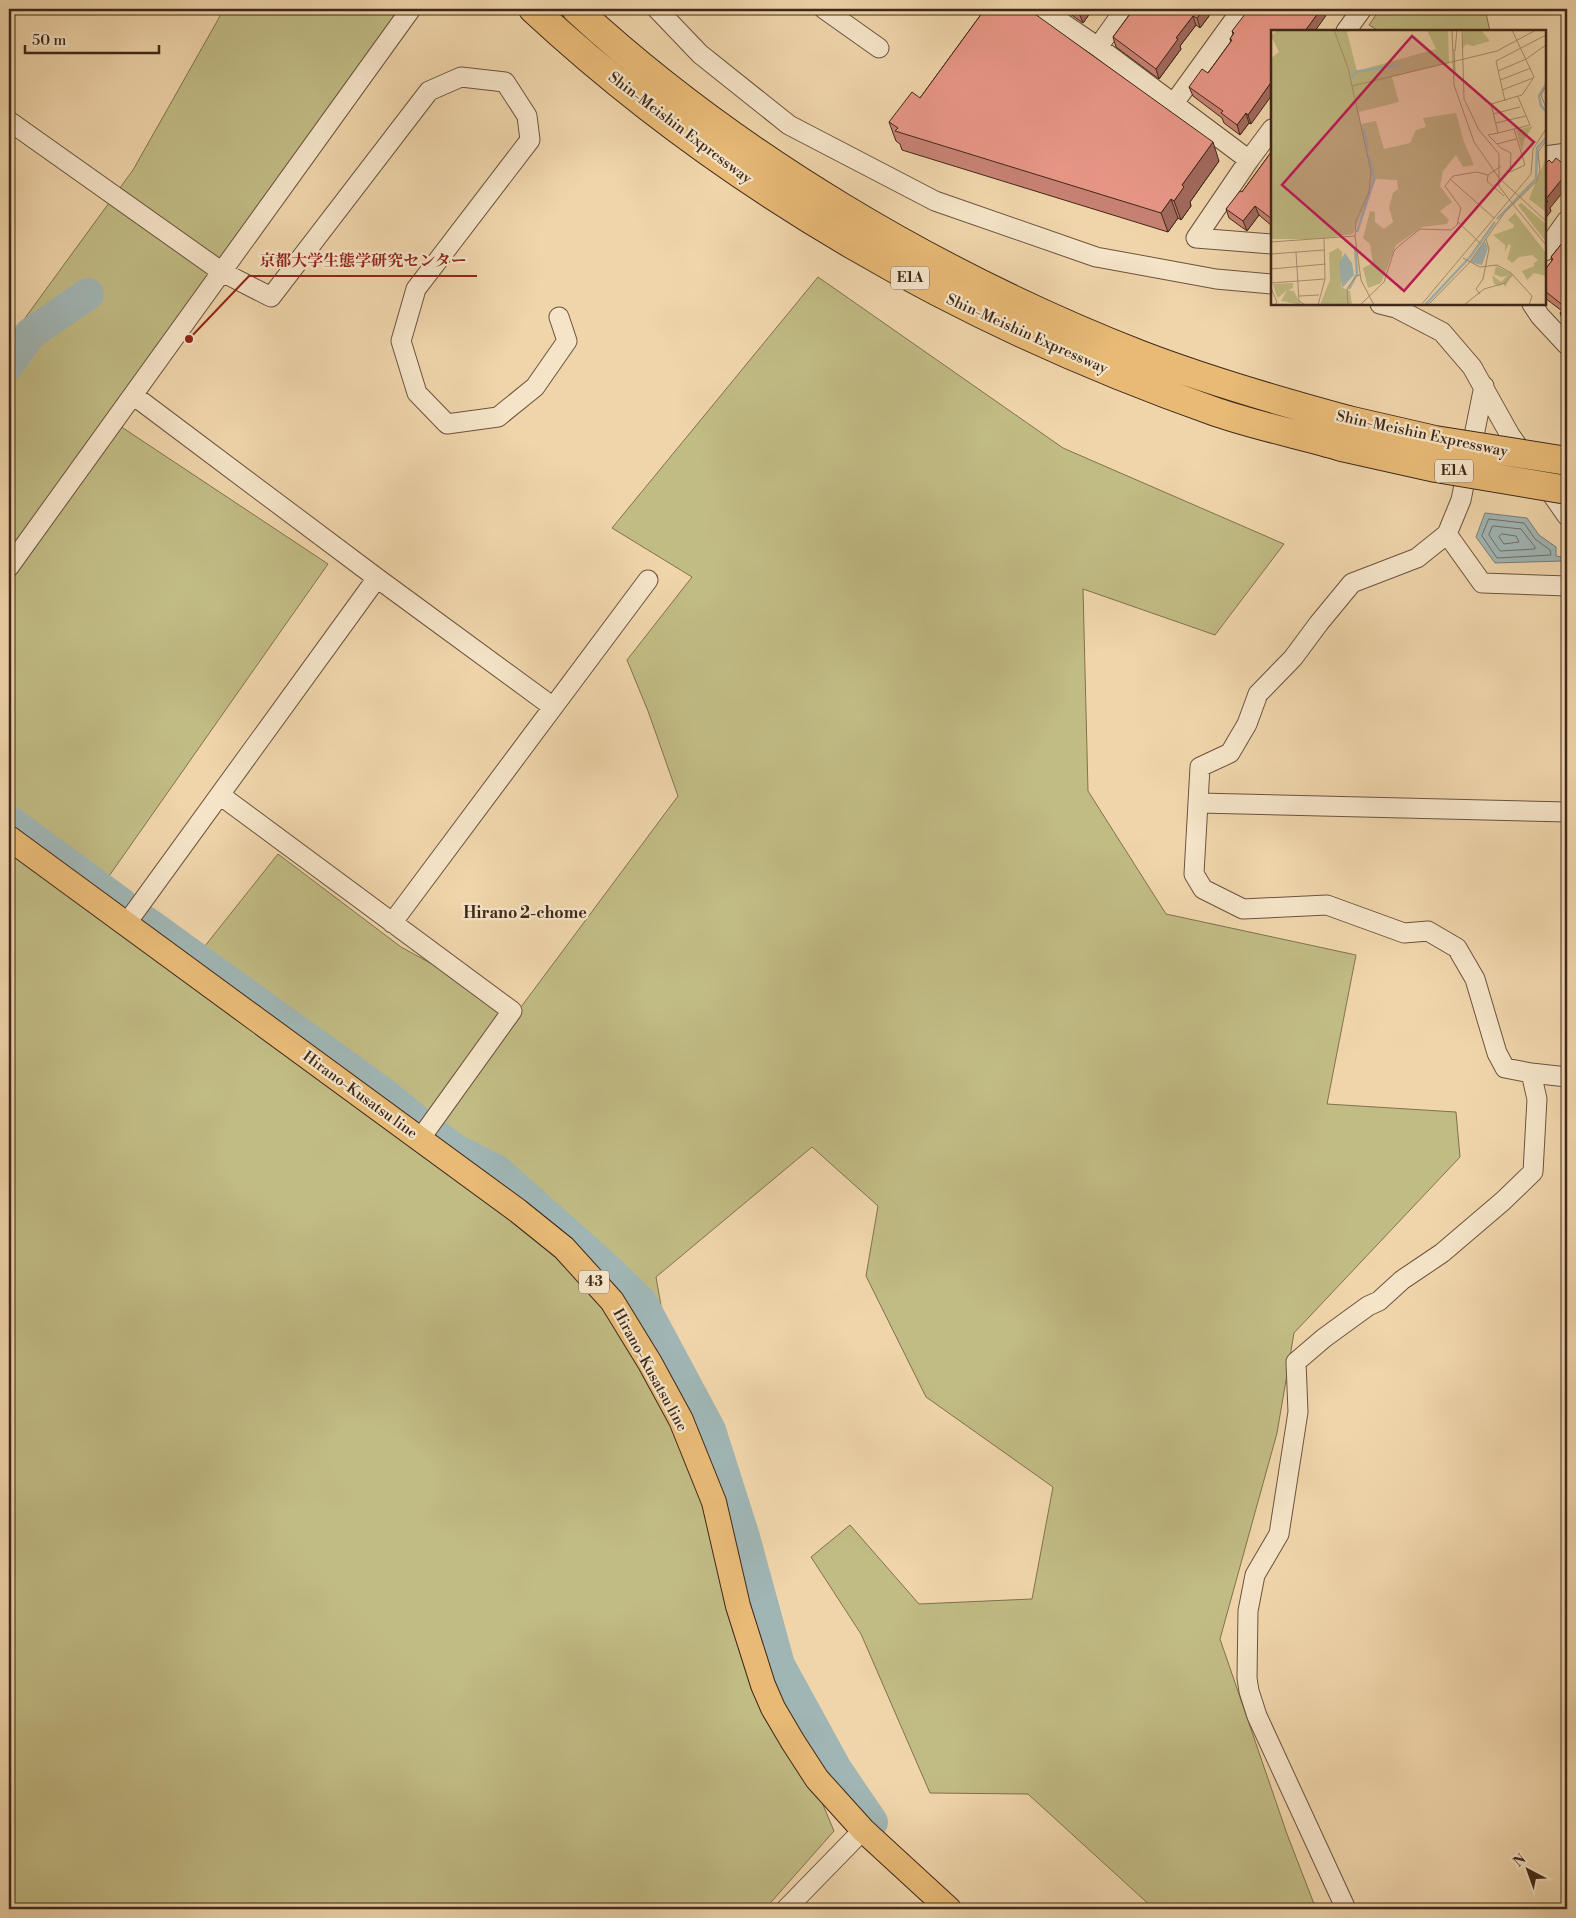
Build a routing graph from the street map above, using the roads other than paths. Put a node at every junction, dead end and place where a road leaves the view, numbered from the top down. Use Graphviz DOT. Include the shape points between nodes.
graph roads {
  1 [pos="412,9"];
  2 [pos="533,9"];
  3 [pos="576,9"];
  4 [pos="657,9"];
  5 [pos="824,9"];
  6 [pos="1042,9"];
  7 [pos="1125,9"];
  8 [pos="1242,9"];
  9 [pos="1362,9"];
  10 [pos="1349,30"];
  11 [pos="1098,47"];
  12 [pos="878,48"];
  13 [pos="1174,103"];
  14 [pos="9,120"];
  15 [pos="1271,130"];
  16 [pos="1567,153"];
  17 [pos="1546,156"];
  18 [pos="1249,160"];
  19 [pos="1567,220"];
  20 [pos="1271,244"];
  21 [pos="1546,250"];
  22 [pos="222,272"];
  23 [pos="1271,284"];
  24 [pos="1384,305"];
  25 [pos="1533,305"];
  26 [pos="559,317"];
  27 [pos="1567,345"];
  28 [pos="1484,386"];
  29 [pos="133,396"];
  30 [pos="1567,461"];
  31 [pos="1567,490"];
  32 [pos="1567,516"];
  33 [pos="1448,534"];
  34 [pos="9,567"];
  35 [pos="378,578"];
  36 [pos="648,580"];
  37 [pos="1567,586"];
  38 [pos="554,707"];
  39 [pos="220,795"];
  40 [pos="1199,803"];
  41 [pos="1567,812"];
  42 [pos="9,838"];
  43 [pos="392,923"];
  44 [pos="126,924"];
  45 [pos="1531,1073"];
  46 [pos="1567,1077"];
  47 [pos="420,1139"];
  48 [pos="863,1830"];
  49 [pos="786,1909"];
  50 [pos="949,1909"];
  51 [pos="1346,1909"];
  1 -- 22 [label="street"];
  2 -- 31 [label="highway, Shin-Meishin Expressway / E1A, bridge" via="626,89 768,193 927,288 1031,337 1137,383 1219,413 1342,447 1436,468"];
  3 -- 30 [label="highway, Shin-Meishin Expressway / E1A, bridge" via="653,75 790,174 952,269 1072,326 1215,381 1348,420 1434,440"];
  4 -- 23 [label="street" via="700,54 789,125 935,201 1096,256 1216,279"];
  5 -- 12 [label="street"];
  6 -- 11 [label="street"];
  7 -- 11 [label="street"];
  8 -- 13 [label="street"];
  9 -- 10 [label="street"];
  11 -- 13 [label="street"];
  13 -- 18 [label="street"];
  14 -- 22 [label="street"];
  15 -- 18 [label="street"];
  16 -- 17 [label="street"];
  18 -- 20 [label="street" via="1196,238"];
  19 -- 21 [label="street"];
  22 -- 26 [label="street" via="270,297 429,91 461,77 506,82 527,116 530,140 416,289 401,341 417,393 447,424 498,417 535,387 567,341"];
  22 -- 29 [label="street"];
  24 -- 28 [label="street" via="1442,332"];
  25 -- 27 [label="street"];
  28 -- 32 [label="street" via="1510,435"];
  28 -- 33 [label="street" via="1460,500"];
  29 -- 34 [label="street"];
  29 -- 35 [label="street"];
  33 -- 37 [label="street" via="1482,583"];
  33 -- 40 [label="street" via="1417,558 1352,583 1293,658 1258,694 1247,724 1230,753 1200,767"];
  35 -- 38 [label="street"];
  35 -- 39 [label="street"];
  36 -- 38 [label="street"];
  38 -- 43 [label="street"];
  39 -- 43 [label="street"];
  39 -- 44 [label="street"];
  40 -- 41 [label="street"];
  40 -- 45 [label="street" via="1194,874 1203,889 1242,909 1327,905 1404,933 1428,931 1457,948 1475,979 1497,1053 1506,1068"];
  42 -- 44 [label="main road, Hirano-Kusatsu line / 43"];
  43 -- 47 [label="street" via="512,1011"];
  44 -- 47 [label="main road, Hirano-Kusatsu line / 43"];
  45 -- 46 [label="street"];
  45 -- 51 [label="street" via="1537,1098 1533,1172 1442,1253 1296,1362 1298,1412 1290,1464 1279,1534 1253,1584 1248,1611 1247,1678 1257,1716"];
  47 -- 48 [label="main road, Hirano-Kusatsu line / 43" via="564,1248 612,1301 681,1420 714,1502 738,1606 772,1708 817,1779"];
  48 -- 49 [label="street"];
  48 -- 50 [label="main road, Hirano-Kusatsu line / 43"];
}
